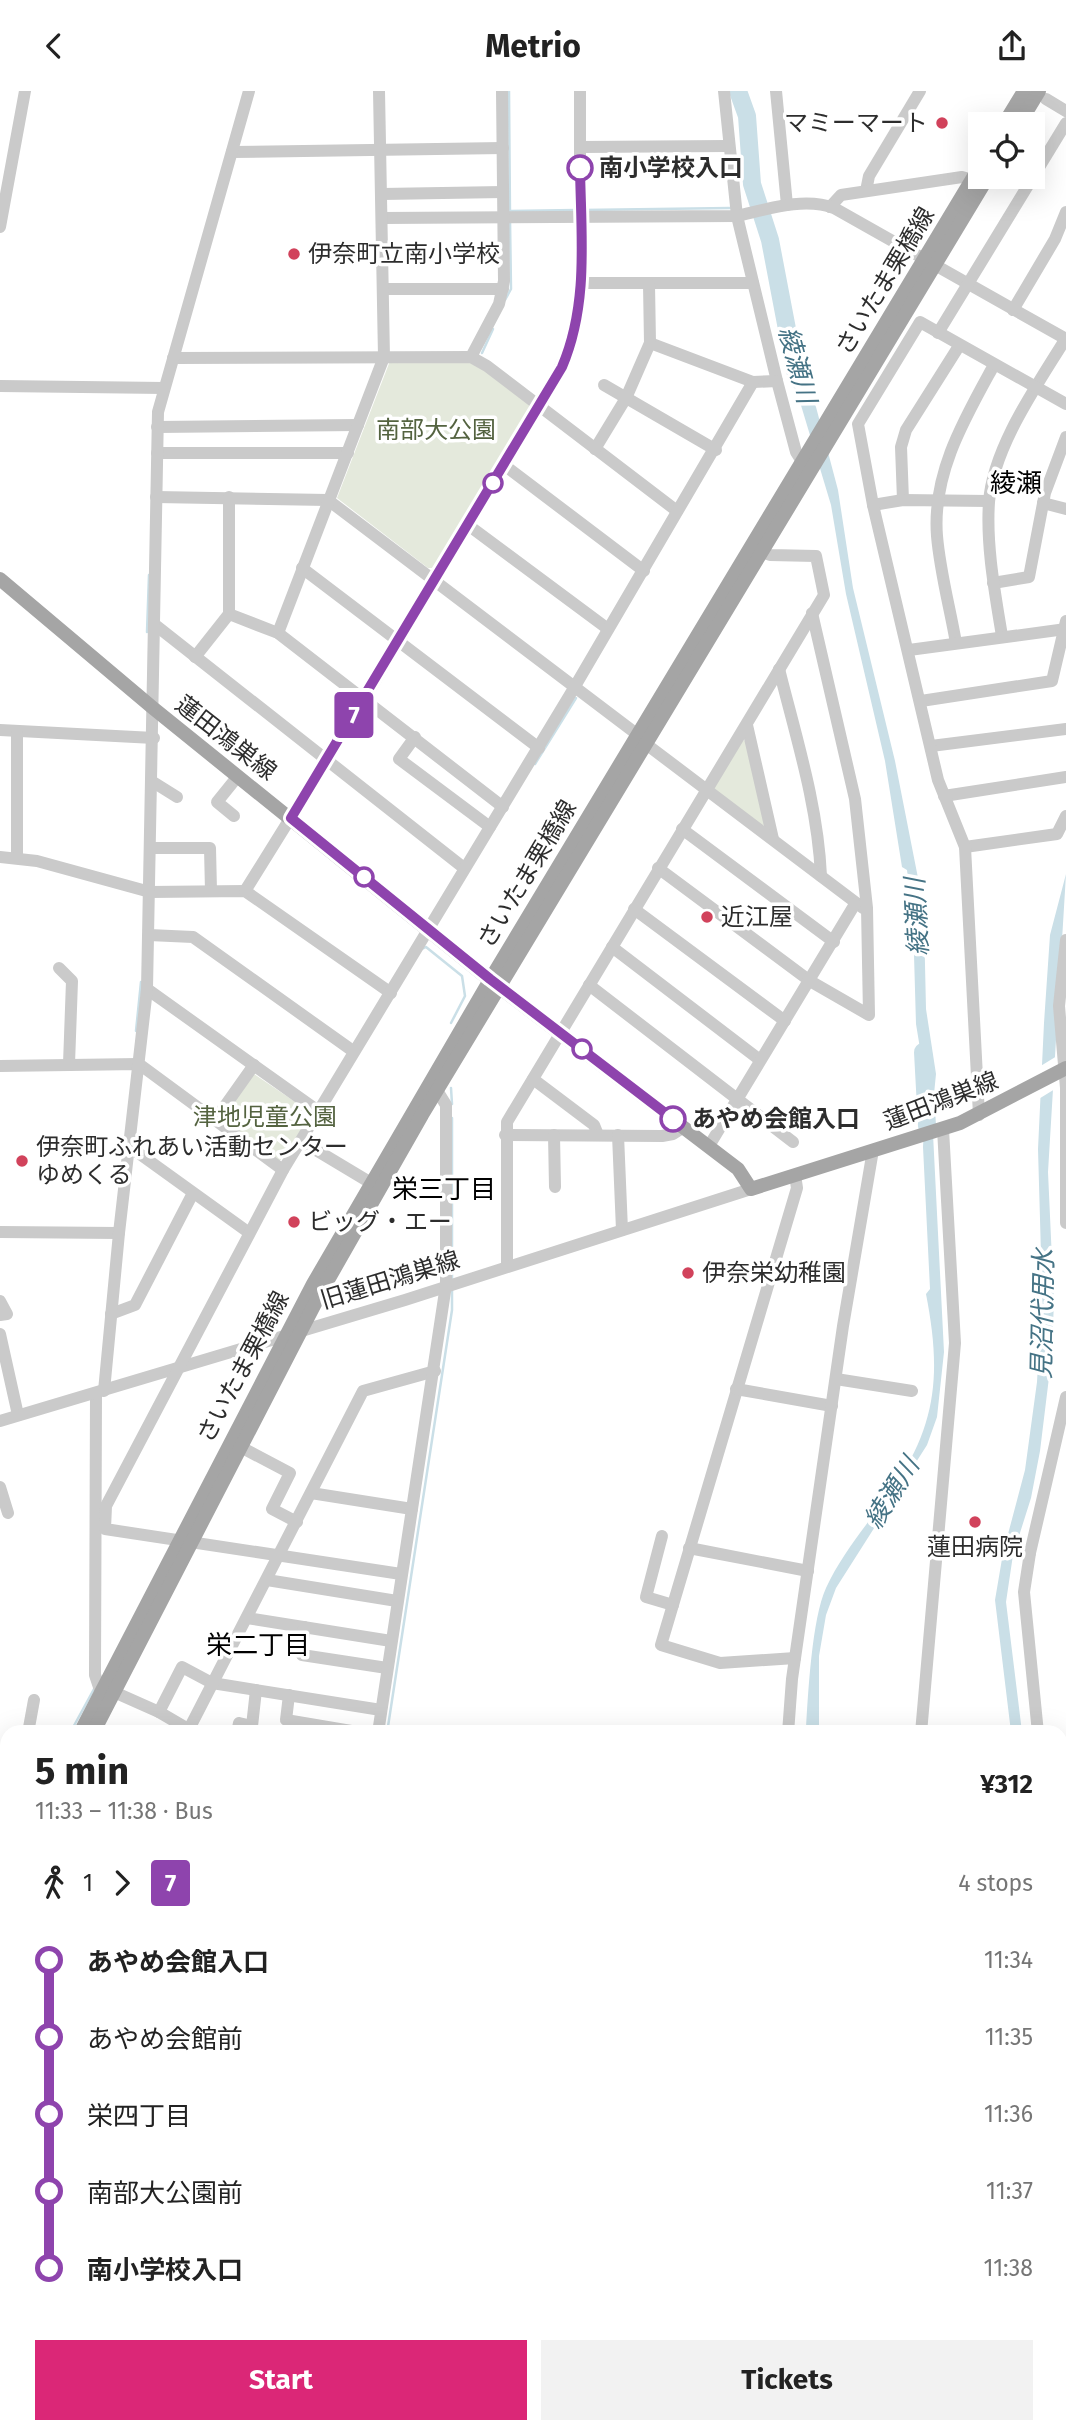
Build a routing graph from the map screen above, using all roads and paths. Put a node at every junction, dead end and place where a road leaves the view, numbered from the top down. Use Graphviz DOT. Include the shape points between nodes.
graph roads {
  1 [pos="25,91"];
  2 [pos="249,91"];
  3 [pos="379,91"];
  4 [pos="502,91"];
  5 [pos="580,91"];
  6 [pos="724,91"];
  7 [pos="776,91"];
  8 [pos="920,91"];
  9 [pos="1024,91"];
  10 [pos="1042,95"];
  11 [pos="1066,111"];
  12 [pos="1011,112"];
  13 [pos="1029,112"];
  14 [pos="1066,123"];
  15 [pos="729,146"];
  16 [pos="580,147"];
  17 [pos="503,148"];
  18 [pos="381,149"];
  19 [pos="232,152"];
  20 [pos="968,179"];
  21 [pos="968,188"];
  22 [pos="980,189"];
  23 [pos="866,191"];
  24 [pos="503,192"];
  25 [pos="382,194"];
  26 [pos="782,207"];
  27 [pos="830,207"];
  28 [pos="1066,212"];
  29 [pos="743,214"];
  30 [pos="581,216"];
  31 [pos="503,217"];
  32 [pos="383,218"];
  33 [pos="0,227"];
  34 [pos="929,262"];
  35 [pos="581,283"];
  36 [pos="753,283"];
  37 [pos="649,284"];
  38 [pos="968,284"];
  39 [pos="384,289"];
  40 [pos="503,289"];
  41 [pos="1013,310"];
  42 [pos="938,333"];
  43 [pos="1066,339"];
  44 [pos="650,343"];
  45 [pos="959,346"];
  46 [pos="471,357"];
  47 [pos="173,358"];
  48 [pos="384,358"];
  49 [pos="994,365"];
  50 [pos="777,381"];
  51 [pos="753,382"];
  52 [pos="0,386"];
  53 [pos="604,386"];
  54 [pos="1036,388"];
  55 [pos="164,389"];
  56 [pos="626,398"];
  57 [pos="1066,404"];
  58 [pos="539,406"];
  59 [pos="358,425"];
  60 [pos="158,427"];
  61 [pos="1066,437"];
  62 [pos="595,449"];
  63 [pos="716,450"];
  64 [pos="157,453"];
  65 [pos="348,453"];
  66 [pos="807,463"];
  67 [pos="504,465"];
  68 [pos="156,497"];
  69 [pos="229,497"];
  70 [pos="328,500"];
  71 [pos="904,500"];
  72 [pos="939,500"];
  73 [pos="989,501"];
  74 [pos="1042,503"];
  75 [pos="873,505"];
  76 [pos="1066,509"];
  77 [pos="677,512"];
  78 [pos="468,525"];
  79 [pos="762,552"];
  80 [pos="302,568"];
  81 [pos="644,571"];
  82 [pos="0,579"];
  83 [pos="435,579"];
  84 [pos="993,583"];
  85 [pos="812,613"];
  86 [pos="229,614"];
  87 [pos="154,624"];
  88 [pos="1065,626"];
  89 [pos="608,629"];
  90 [pos="278,633"];
  91 [pos="1002,636"];
  92 [pos="398,641"];
  93 [pos="956,643"];
  94 [pos="909,650"];
  95 [pos="195,657"];
  96 [pos="779,669"];
  97 [pos="574,688"];
  98 [pos="365,698"];
  99 [pos="920,701"];
  100 [pos="153,708"];
  101 [pos="747,725"];
  102 [pos="1066,729"];
  103 [pos="0,730"];
  104 [pos="17,733"];
  105 [pos="415,737"];
  106 [pos="154,738"];
  107 [pos="642,739"];
  108 [pos="931,746"];
  109 [pos="539,748"];
  110 [pos="327,759"];
  111 [pos="238,776"];
  112 [pos="1066,777"];
  113 [pos="153,782"];
  114 [pos="707,790"];
  115 [pos="944,796"];
  116 [pos="177,797"];
  117 [pos="503,807"];
  118 [pos="234,816"];
  119 [pos="1066,816"];
  120 [pos="291,818"];
  121 [pos="490,827"];
  122 [pos="682,829"];
  123 [pos="774,838"];
  124 [pos="965,847"];
  125 [pos="152,848"];
  126 [pos="0,857"];
  127 [pos="18,858"];
  128 [pos="658,867"];
  129 [pos="464,868"];
  130 [pos="821,876"];
  131 [pos="211,891"];
  132 [pos="245,891"];
  133 [pos="150,892"];
  134 [pos="861,906"];
  135 [pos="634,909"];
  136 [pos="428,929"];
  137 [pos="149,935"];
  138 [pos="1066,940"];
  139 [pos="834,942"];
  140 [pos="612,947"];
  141 [pos="59,968"];
  142 [pos="810,981"];
  143 [pos="495,984"];
  144 [pos="589,985"];
  145 [pos="148,989"];
  146 [pos="391,993"];
  147 [pos="785,1021"];
  148 [pos="561,1033"];
  149 [pos="353,1051"];
  150 [pos="760,1059"];
  151 [pos="69,1064"];
  152 [pos="139,1064"];
  153 [pos="254,1065"];
  154 [pos="0,1066"];
  155 [pos="1065,1069"];
  156 [pos="533,1079"];
  157 [pos="438,1092"];
  158 [pos="736,1101"];
  159 [pos="318,1111"];
  160 [pos="979,1115"];
  161 [pos="215,1120"];
  162 [pos="684,1127"];
  163 [pos="941,1129"];
  164 [pos="1066,1130"];
  165 [pos="505,1135"];
  166 [pos="554,1135"];
  167 [pos="598,1135"];
  168 [pos="618,1135"];
  169 [pos="301,1141"];
  170 [pos="793,1142"];
  171 [pos="709,1146"];
  172 [pos="130,1147"];
  173 [pos="873,1150"];
  174 [pos="283,1170"];
  175 [pos="794,1175"];
  176 [pos="371,1183"];
  177 [pos="555,1187"];
  178 [pos="751,1189"];
  179 [pos="193,1193"];
  180 [pos="1065,1195"];
  181 [pos="1066,1223"];
  182 [pos="622,1230"];
  183 [pos="248,1231"];
  184 [pos="0,1232"];
  185 [pos="113,1233"];
  186 [pos="507,1266"];
  187 [pos="452,1283"];
  188 [pos="0,1301"];
  189 [pos="111,1314"];
  190 [pos="0,1315"];
  191 [pos="303,1328"];
  192 [pos="0,1334"];
  193 [pos="286,1334"];
  194 [pos="182,1367"];
  195 [pos="435,1371"];
  196 [pos="836,1379"];
  197 [pos="736,1389"];
  198 [pos="912,1391"];
  199 [pos="100,1393"];
  200 [pos="1066,1397"];
  201 [pos="832,1406"];
  202 [pos="18,1415"];
  203 [pos="0,1421"];
  204 [pos="1063,1423"];
  205 [pos="236,1445"];
  206 [pos="0,1487"];
  207 [pos="311,1493"];
  208 [pos="412,1509"];
  209 [pos="8,1513"];
  210 [pos="102,1519"];
  211 [pos="297,1522"];
  212 [pos="662,1536"];
  213 [pos="938,1541"];
  214 [pos="184,1542"];
  215 [pos="689,1548"];
  216 [pos="1024,1552"];
  217 [pos="279,1556"];
  218 [pos="808,1571"];
  219 [pos="401,1574"];
  220 [pos="267,1580"];
  221 [pos="397,1601"];
  222 [pos="673,1605"];
  223 [pos="247,1618"];
  224 [pos="304,1627"];
  225 [pos="391,1641"];
  226 [pos="795,1658"];
  227 [pos="387,1668"];
  228 [pos="212,1683"];
  229 [pos="256,1690"];
  230 [pos="107,1692"];
  231 [pos="289,1695"];
  232 [pos="34,1700"];
  233 [pos="381,1710"];
  234 [pos="159,1712"];
  235 [pos="29,1725"];
  236 [pos="85,1725"];
  237 [pos="96,1725"];
  238 [pos="179,1725"];
  239 [pos="191,1725"];
  240 [pos="251,1725"];
  241 [pos="316,1725"];
  242 [pos="378,1725"];
  243 [pos="789,1725"];
  244 [pos="922,1725"];
  245 [pos="1037,1725"];
  1 -- 33 [label="street"];
  2 -- 19 [label="street"];
  3 -- 18 [label="street"];
  4 -- 17 [label="street"];
  5 -- 16 [label="street"];
  6 -- 15 [label="street"];
  7 -- 26 [label="street"];
  8 -- 23 [label="street" via="869,176"];
  9 -- 12 [label="main road"];
  10 -- 11 [label="street"];
  10 -- 13 [label="main road"];
  14 -- 38 [label="street"];
  15 -- 16 [label="street"];
  15 -- 29 [label="street"];
  16 -- 30 [label="street"];
  17 -- 18 [label="street"];
  17 -- 24 [label="street"];
  18 -- 19 [label="street"];
  18 -- 25 [label="street"];
  19 -- 47 [label="street"];
  20 -- 23 [label="street"];
  21 -- 34 [label="main road, さいたま栗橋線"];
  22 -- 34 [label="main road, さいたま栗橋線"];
  23 -- 27 [label="street" via="841,195"];
  24 -- 25 [label="street"];
  24 -- 31 [label="street"];
  25 -- 32 [label="street"];
  26 -- 27 [label="street"];
  26 -- 29 [label="street"];
  27 -- 34 [label="street"];
  28 -- 41 [label="street"];
  29 -- 30 [label="street"];
  29 -- 36 [label="street"];
  30 -- 31 [label="street"];
  30 -- 35 [label="street"];
  31 -- 32 [label="street"];
  31 -- 40 [label="street"];
  32 -- 39 [label="street"];
  34 -- 38 [label="street"];
  34 -- 66 [label="main road, さいたま栗橋線" via="828,421"];
  34 -- 66 [label="main road, さいたま栗橋線" via="831,436"];
  35 -- 37 [label="street"];
  35 -- 58 [label="street" via="573,339"];
  36 -- 37 [label="street"];
  36 -- 50 [label="street"];
  37 -- 44 [label="street"];
  38 -- 41 [label="street"];
  38 -- 42 [label="street"];
  39 -- 40 [label="street"];
  39 -- 48 [label="street"];
  40 -- 46 [label="street"];
  41 -- 43 [label="street"];
  42 -- 45 [label="street"];
  42 -- 75 [label="street" via="920,322 858,424"];
  43 -- 54 [label="street"];
  44 -- 51 [label="street"];
  44 -- 56 [label="street"];
  45 -- 49 [label="street"];
  45 -- 71 [label="street" via="906,430 901,447"];
  46 -- 48 [label="street"];
  46 -- 58 [label="street"];
  47 -- 48 [label="street"];
  47 -- 55 [label="street"];
  48 -- 59 [label="street"];
  49 -- 54 [label="street"];
  49 -- 72 [label="street" via="956,435"];
  50 -- 51 [label="street"];
  50 -- 66 [label="street" via="796,452"];
  51 -- 63 [label="street"];
  52 -- 55 [label="street"];
  53 -- 56 [label="street"];
  54 -- 57 [label="street"];
  54 -- 73 [label="street" via="1001,455"];
  55 -- 60 [label="street"];
  56 -- 62 [label="street"];
  56 -- 63 [label="street"];
  58 -- 62 [label="street"];
  58 -- 67 [label="street"];
  59 -- 60 [label="street"];
  59 -- 65 [label="street"];
  60 -- 64 [label="street"];
  61 -- 74 [label="street"];
  62 -- 77 [label="street"];
  63 -- 77 [label="street"];
  64 -- 65 [label="street"];
  64 -- 68 [label="street"];
  65 -- 70 [label="street"];
  66 -- 79 [label="main road, さいたま栗橋線"];
  66 -- 107 [label="main road, さいたま栗橋線"];
  67 -- 78 [label="street"];
  67 -- 81 [label="street"];
  68 -- 69 [label="street"];
  68 -- 87 [label="street"];
  69 -- 70 [label="street"];
  69 -- 86 [label="street"];
  70 -- 80 [label="street"];
  70 -- 83 [label="street"];
  71 -- 72 [label="street"];
  71 -- 75 [label="street"];
  72 -- 73 [label="street"];
  72 -- 93 [label="street" via="937,535"];
  73 -- 84 [label="street"];
  74 -- 76 [label="street"];
  74 -- 84 [label="street" via="1029,577"];
  75 -- 94 [label="street"];
  77 -- 81 [label="street"];
  78 -- 83 [label="street"];
  78 -- 89 [label="street"];
  79 -- 85 [label="street" via="816,556 824,595"];
  79 -- 107 [label="main road, さいたま栗橋線"];
  80 -- 90 [label="street"];
  80 -- 92 [label="street"];
  81 -- 89 [label="street"];
  82 -- 100 [label="main road, 蓮田鴻巣線"];
  83 -- 92 [label="street"];
  83 -- 97 [label="street"];
  84 -- 91 [label="street"];
  85 -- 96 [label="street"];
  85 -- 134 [label="street" via="852,785"];
  86 -- 90 [label="street"];
  86 -- 95 [label="street"];
  87 -- 95 [label="street"];
  87 -- 100 [label="street"];
  88 -- 91 [label="street"];
  88 -- 99 [label="street" via="1052,681"];
  89 -- 97 [label="street"];
  90 -- 98 [label="street"];
  91 -- 93 [label="street"];
  92 -- 98 [label="street"];
  92 -- 109 [label="street"];
  93 -- 94 [label="street"];
  94 -- 99 [label="street"];
  95 -- 110 [label="street"];
  96 -- 101 [label="street"];
  96 -- 130 [label="street" via="805,774"];
  97 -- 107 [label="street"];
  97 -- 109 [label="street"];
  98 -- 105 [label="street"];
  98 -- 110 [label="street"];
  99 -- 108 [label="street"];
  100 -- 106 [label="street"];
  100 -- 111 [label="main road, 蓮田鴻巣線"];
  101 -- 114 [label="street"];
  101 -- 123 [label="street"];
  102 -- 108 [label="street"];
  103 -- 104 [label="street"];
  104 -- 106 [label="street"];
  104 -- 127 [label="street"];
  105 -- 117 [label="street"];
  105 -- 121 [label="street" via="400,758"];
  106 -- 113 [label="street"];
  107 -- 114 [label="street"];
  107 -- 143 [label="main road, さいたま栗橋線"];
  108 -- 115 [label="street"];
  109 -- 117 [label="street"];
  110 -- 120 [label="street"];
  110 -- 129 [label="street"];
  111 -- 118 [label="street" via="218,802"];
  111 -- 120 [label="main road, 蓮田鴻巣線"];
  112 -- 115 [label="street"];
  113 -- 116 [label="street"];
  113 -- 125 [label="street"];
  114 -- 122 [label="street"];
  114 -- 123 [label="street"];
  115 -- 124 [label="street"];
  117 -- 121 [label="street"];
  119 -- 124 [label="street" via="1057,834"];
  120 -- 132 [label="street"];
  120 -- 136 [label="main road, 蓮田鴻巣線"];
  121 -- 129 [label="street"];
  122 -- 128 [label="street"];
  122 -- 139 [label="street"];
  123 -- 130 [label="street"];
  124 -- 160 [label="street"];
  125 -- 131 [label="street" via="210,848"];
  125 -- 133 [label="street"];
  126 -- 127 [label="street"];
  127 -- 133 [label="street"];
  128 -- 135 [label="street"];
  128 -- 142 [label="street"];
  129 -- 136 [label="street"];
  130 -- 134 [label="street"];
  131 -- 132 [label="street"];
  131 -- 133 [label="street"];
  132 -- 146 [label="street"];
  133 -- 137 [label="street"];
  134 -- 139 [label="street"];
  134 -- 142 [label="street" via="869,1015"];
  135 -- 140 [label="street"];
  135 -- 147 [label="street"];
  136 -- 143 [label="main road, 蓮田鴻巣線"];
  136 -- 146 [label="street"];
  137 -- 145 [label="street"];
  137 -- 149 [label="street" via="193,937"];
  138 -- 155 [label="street" via="1059,1006"];
  139 -- 142 [label="street"];
  140 -- 144 [label="street"];
  140 -- 150 [label="street"];
  141 -- 151 [label="street" via="72,981"];
  142 -- 147 [label="street"];
  143 -- 148 [label="main road, 蓮田鴻巣線"];
  143 -- 157 [label="main road, さいたま栗橋線"];
  143 -- 176 [label="main road, さいたま栗橋線"];
  144 -- 148 [label="street"];
  144 -- 158 [label="street"];
  145 -- 152 [label="street"];
  145 -- 153 [label="street"];
  146 -- 149 [label="street"];
  147 -- 150 [label="street"];
  148 -- 156 [label="street"];
  148 -- 162 [label="main road, 蓮田鴻巣線"];
  149 -- 159 [label="street"];
  150 -- 158 [label="street"];
  151 -- 152 [label="street"];
  151 -- 154 [label="street"];
  152 -- 161 [label="street"];
  152 -- 172 [label="street"];
  153 -- 159 [label="street"];
  153 -- 161 [label="street"];
  155 -- 160 [label="main road, 蓮田鴻巣線"];
  155 -- 164 [label="street"];
  156 -- 165 [label="street" via="507,1122"];
  156 -- 167 [label="street" via="594,1125"];
  157 -- 187 [label="street" via="446,1105"];
  157 -- 191 [label="main road, さいたま栗橋線"];
  158 -- 170 [label="street"];
  158 -- 171 [label="street"];
  159 -- 169 [label="street"];
  160 -- 163 [label="main road, 蓮田鴻巣線"];
  161 -- 174 [label="street"];
  162 -- 168 [label="street" via="662,1136"];
  162 -- 171 [label="main road, 蓮田鴻巣線"];
  163 -- 173 [label="main road, 蓮田鴻巣線"];
  163 -- 213 [label="street" via="955,1343"];
  164 -- 180 [label="street"];
  165 -- 166 [label="street"];
  165 -- 186 [label="street"];
  166 -- 167 [label="street"];
  166 -- 177 [label="street"];
  167 -- 168 [label="street"];
  168 -- 182 [label="street"];
  169 -- 174 [label="street"];
  169 -- 176 [label="street"];
  171 -- 178 [label="main road, 蓮田鴻巣線" via="746,1177"];
  172 -- 179 [label="street"];
  172 -- 185 [label="street"];
  173 -- 175 [label="main road, 蓮田鴻巣線"];
  173 -- 196 [label="street"];
  174 -- 183 [label="street"];
  175 -- 178 [label="main road, 蓮田鴻巣線"];
  175 -- 197 [label="street" via="797,1188"];
  176 -- 193 [label="main road, さいたま栗橋線"];
  178 -- 182 [label="street, 旧蓮田鴻巣線"];
  179 -- 183 [label="street"];
  179 -- 189 [label="street" via="135,1305"];
  180 -- 181 [label="street"];
  182 -- 186 [label="street, 旧蓮田鴻巣線"];
  183 -- 194 [label="street"];
  184 -- 185 [label="street"];
  185 -- 189 [label="street"];
  186 -- 187 [label="street, 旧蓮田鴻巣線"];
  187 -- 191 [label="street, 旧蓮田鴻巣線"];
  187 -- 195 [label="street"];
  188 -- 190 [label="street" via="7,1314"];
  189 -- 199 [label="street"];
  191 -- 193 [label="street, 旧蓮田鴻巣線"];
  191 -- 205 [label="main road, さいたま栗橋線"];
  192 -- 202 [label="street"];
  193 -- 194 [label="street, 旧蓮田鴻巣線"];
  193 -- 205 [label="main road, さいたま栗橋線"];
  194 -- 199 [label="street, 旧蓮田鴻巣線"];
  194 -- 210 [label="street"];
  195 -- 207 [label="street" via="363,1391"];
  195 -- 208 [label="street"];
  196 -- 198 [label="street"];
  196 -- 201 [label="street"];
  197 -- 201 [label="street"];
  197 -- 215 [label="street"];
  199 -- 202 [label="street, 旧蓮田鴻巣線"];
  199 -- 210 [label="street"];
  200 -- 204 [label="street"];
  201 -- 218 [label="street"];
  202 -- 203 [label="street, 旧蓮田鴻巣線"];
  204 -- 216 [label="street"];
  205 -- 211 [label="street" via="290,1473 272,1509"];
  205 -- 214 [label="main road, さいたま栗橋線"];
  206 -- 209 [label="street"];
  207 -- 208 [label="street"];
  207 -- 211 [label="street"];
  208 -- 219 [label="street"];
  210 -- 214 [label="street" via="106,1529"];
  210 -- 230 [label="street" via="95,1675"];
  211 -- 217 [label="street"];
  212 -- 222 [label="street" via="646,1597"];
  213 -- 216 [label="street"];
  213 -- 244 [label="street"];
  214 -- 217 [label="street"];
  214 -- 230 [label="main road, さいたま栗橋線"];
  215 -- 218 [label="street"];
  215 -- 222 [label="street"];
  216 -- 245 [label="street" via="1024,1611"];
  217 -- 219 [label="street"];
  217 -- 220 [label="street"];
  218 -- 226 [label="street"];
  219 -- 221 [label="street"];
  220 -- 221 [label="street"];
  220 -- 223 [label="street"];
  221 -- 225 [label="street"];
  222 -- 226 [label="street" via="662,1645 720,1663"];
  223 -- 224 [label="street"];
  223 -- 228 [label="street"];
  224 -- 225 [label="street"];
  224 -- 227 [label="street" via="302,1655"];
  225 -- 227 [label="street"];
  226 -- 243 [label="street"];
  227 -- 233 [label="street"];
  228 -- 229 [label="street"];
  228 -- 234 [label="street" via="183,1667"];
  228 -- 239 [label="street"];
  229 -- 231 [label="street"];
  229 -- 240 [label="street"];
  230 -- 234 [label="street"];
  230 -- 236 [label="main road, さいたま栗橋線"];
  230 -- 237 [label="main road, さいたま栗橋線"];
  231 -- 233 [label="street"];
  231 -- 241 [label="street" via="286,1720"];
  232 -- 235 [label="street"];
  233 -- 242 [label="street"];
  234 -- 238 [label="street"];
}
